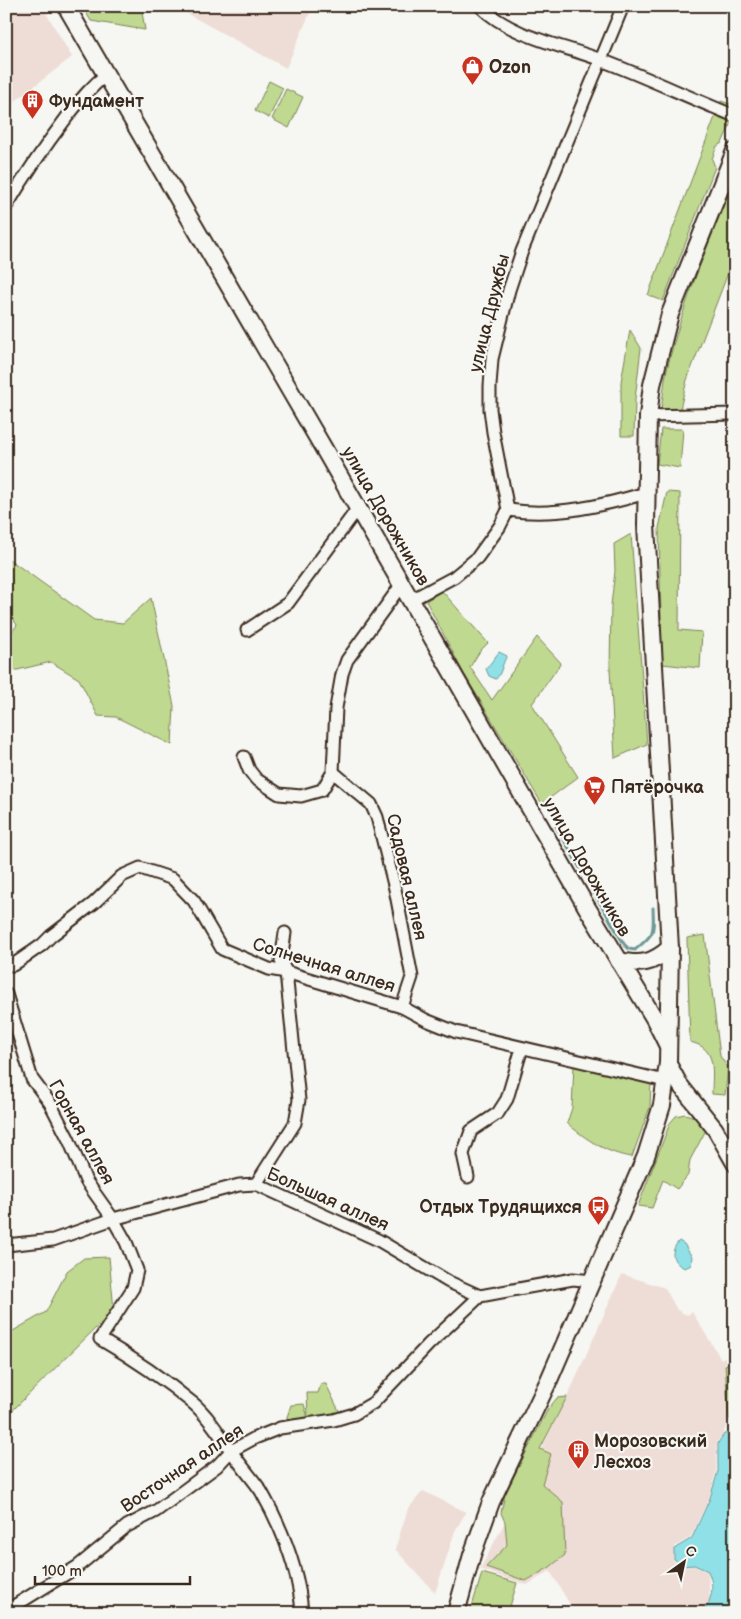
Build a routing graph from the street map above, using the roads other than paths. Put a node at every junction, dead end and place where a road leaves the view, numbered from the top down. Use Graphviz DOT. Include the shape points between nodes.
graph roads {
  1 [pos="66,6"];
  2 [pos="480,6"];
  3 [pos="623,6"];
  4 [pos="602,60"];
  5 [pos="106,75"];
  6 [pos="735,116"];
  7 [pos="735,151"];
  8 [pos="6,207"];
  9 [pos="735,414"];
  10 [pos="648,416"];
  11 [pos="646,494"];
  12 [pos="358,508"];
  13 [pos="508,510"];
  14 [pos="402,584"];
  15 [pos="411,600"];
  16 [pos="248,630"];
  17 [pos="244,757"];
  18 [pos="333,772"];
  19 [pos="285,933"];
  20 [pos="670,948"];
  21 [pos="618,961"];
  22 [pos="6,965"];
  23 [pos="286,972"];
  24 [pos="6,994"];
  25 [pos="402,1007"];
  26 [pos="668,1046"];
  27 [pos="522,1048"];
  28 [pos="668,1064"];
  29 [pos="665,1081"];
  30 [pos="662,1105"];
  31 [pos="696,1108"];
  32 [pos="735,1164"];
  33 [pos="468,1177"];
  34 [pos="256,1184"];
  35 [pos="113,1219"];
  36 [pos="6,1245"];
  37 [pos="592,1281"];
  38 [pos="480,1296"];
  39 [pos="231,1451"];
  40 [pos="6,1610"];
  41 [pos="302,1613"];
  42 [pos="456,1613"];
  1 -- 5 [label="main road, улица Дорожников"];
  2 -- 4 [label="street" via="491,17 515,30"];
  3 -- 4 [label="street, улица Дружбы"];
  4 -- 6 [label="street"];
  4 -- 13 [label="street, улица Дружбы" via="522,251 492,359 490,409"];
  5 -- 8 [label="street" via="95,83 44,147"];
  5 -- 12 [label="main road, улица Дорожников"];
  7 -- 10 [label="main road" via="670,314 652,385"];
  9 -- 10 [label="street"];
  10 -- 11 [label="main road"];
  11 -- 13 [label="street" via="617,502 546,512"];
  11 -- 20 [label="main road"];
  12 -- 14 [label="main road, улица Дорожников"];
  12 -- 16 [label="street" via="288,602"];
  13 -- 15 [label="street" via="477,558 454,577"];
  14 -- 15 [label="main road, улица Дорожников"];
  14 -- 18 [label="street" via="347,660 336,708"];
  15 -- 21 [label="main road, улица Дорожников"];
  17 -- 18 [label="street" via="256,779 279,794 301,796 322,790"];
  18 -- 25 [label="street, Садовая аллея" via="371,804 377,817 412,977"];
  19 -- 23 [label="street" via="281,961"];
  20 -- 21 [label="main road" via="659,958 647,962"];
  20 -- 26 [label="main road"];
  21 -- 26 [label="main road, улица Дорожников"];
  22 -- 23 [label="street, Солнечная аллея" via="13,965 42,945 122,876 140,868 173,879 194,901 222,949 269,969"];
  23 -- 25 [label="street, Солнечная аллея"];
  23 -- 34 [label="street" via="299,1100 295,1123"];
  24 -- 35 [label="street, Горная аллея" via="32,1078 50,1103 86,1181"];
  25 -- 27 [label="street, Солнечная аллея" via="456,1032"];
  26 -- 28 [label="main road"];
  27 -- 29 [label="street, Солнечная аллея"];
  27 -- 33 [label="street" via="507,1099 498,1113 471,1131 463,1154"];
  28 -- 29 [label="main road"];
  28 -- 31 [label="street"];
  29 -- 30 [label="main road"];
  30 -- 31 [label="street" via="675,1098 685,1099"];
  30 -- 37 [label="main road" via="646,1156"];
  31 -- 32 [label="street" via="715,1129"];
  34 -- 35 [label="street, Большая аллея" via="239,1185"];
  34 -- 38 [label="street, Большая аллея" via="378,1240 449,1282"];
  35 -- 36 [label="street, Большая аллея" via="53,1240"];
  35 -- 39 [label="street, Горная аллея" via="137,1270 133,1288 100,1339 128,1355 195,1405"];
  37 -- 38 [label="street" via="573,1279"];
  37 -- 42 [label="main road" via="492,1502"];
  38 -- 39 [label="street, Восточная аллея" via="373,1403 334,1420 280,1428"];
  39 -- 40 [label="street, Восточная аллея" via="217,1466 156,1511 127,1526 77,1567"];
  39 -- 41 [label="street, Горная аллея" via="260,1489 275,1518 294,1569"];
}
